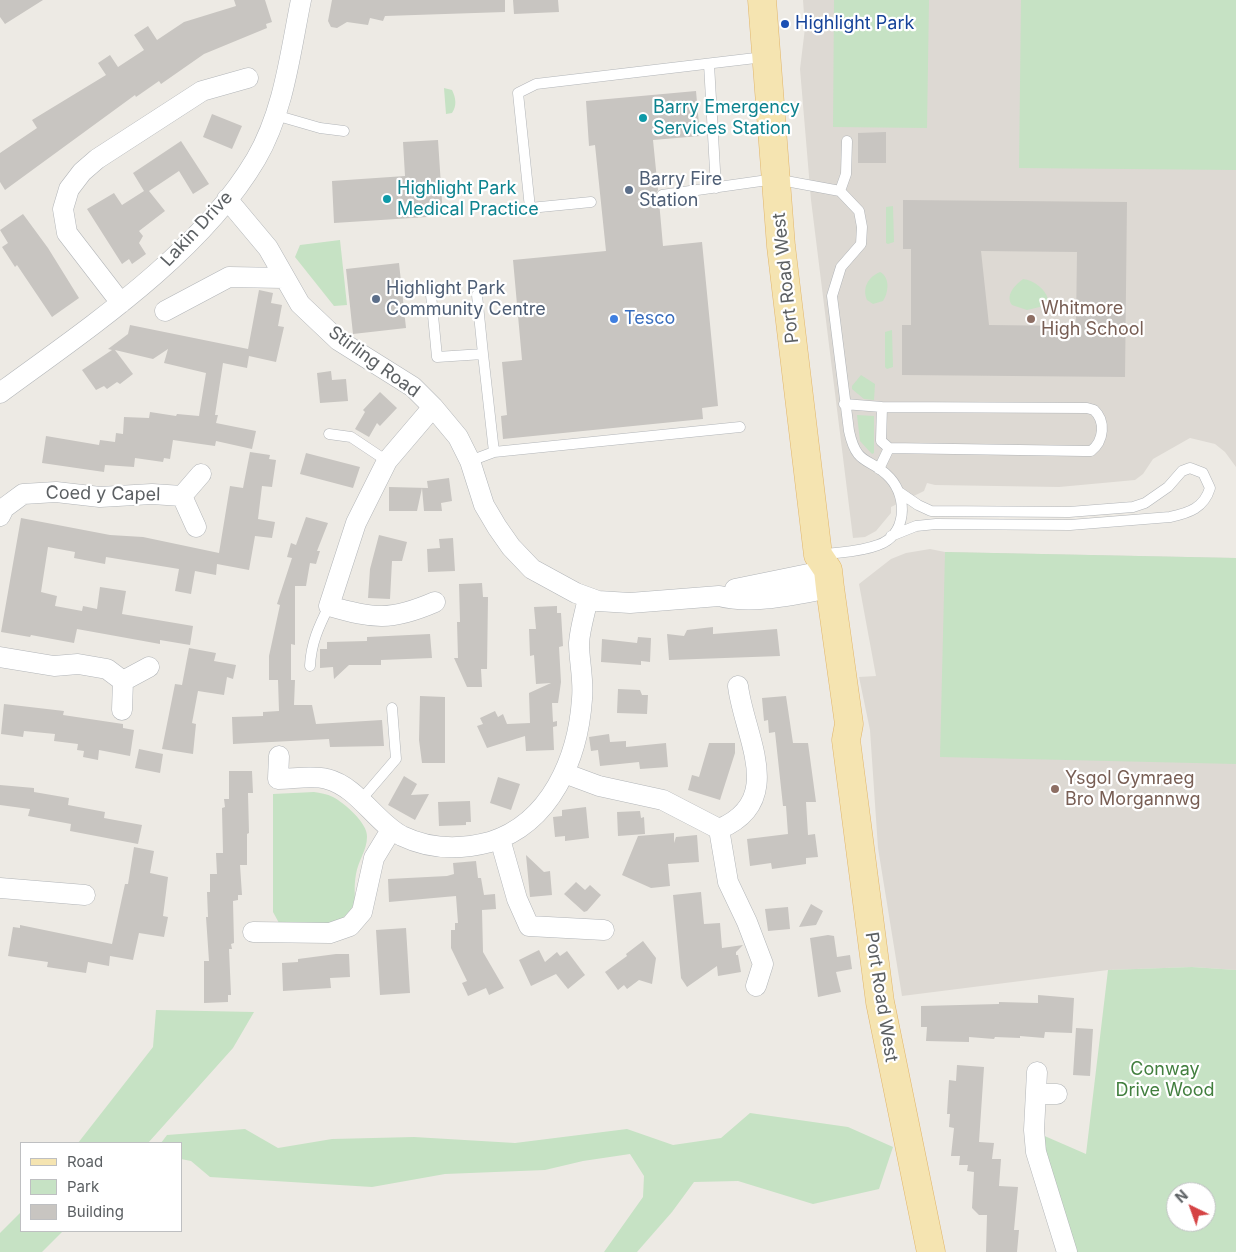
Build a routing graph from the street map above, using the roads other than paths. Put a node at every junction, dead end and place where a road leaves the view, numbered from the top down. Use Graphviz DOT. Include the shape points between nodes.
graph roads {
  1 [pos="301,0"];
  2 [pos="762,0"];
  3 [pos="765,57"];
  4 [pos="710,64"];
  5 [pos="248,78"];
  6 [pos="275,115"];
  7 [pos="344,132"];
  8 [pos="847,141"];
  9 [pos="775,179"];
  10 [pos="716,188"];
  11 [pos="840,191"];
  12 [pos="662,195"];
  13 [pos="227,199"];
  14 [pos="591,202"];
  15 [pos="284,278"];
  16 [pos="430,284"];
  17 [pos="477,295"];
  18 [pos="121,303"];
  19 [pos="165,311"];
  20 [pos="483,354"];
  21 [pos="0,393"];
  22 [pos="844,404"];
  23 [pos="433,407"];
  24 [pos="882,407"];
  25 [pos="740,426"];
  26 [pos="329,434"];
  27 [pos="889,448"];
  28 [pos="494,452"];
  29 [pos="470,461"];
  30 [pos="387,462"];
  31 [pos="879,469"];
  32 [pos="201,474"];
  33 [pos="899,492"];
  34 [pos="182,496"];
  35 [pos="0,516"];
  36 [pos="196,527"];
  37 [pos="891,536"];
  38 [pos="820,575"];
  39 [pos="588,598"];
  40 [pos="435,602"];
  41 [pos="329,606"];
  42 [pos="0,657"];
  43 [pos="310,666"];
  44 [pos="149,667"];
  45 [pos="123,681"];
  46 [pos="738,686"];
  47 [pos="392,708"];
  48 [pos="122,710"];
  49 [pos="279,756"];
  50 [pos="564,773"];
  51 [pos="360,801"];
  52 [pos="719,829"];
  53 [pos="391,830"];
  54 [pos="500,839"];
  55 [pos="0,888"];
  56 [pos="86,895"];
  57 [pos="604,930"];
  58 [pos="253,932"];
  59 [pos="756,986"];
  60 [pos="1037,1072"];
  61 [pos="1036,1094"];
  62 [pos="1057,1094"];
  63 [pos="931,1252"];
  64 [pos="1067,1252"];
  1 -- 6 [label="street, Lakin Drive" via="282,96"];
  2 -- 3 [label="main road, Port Road West"];
  3 -- 4 [label="lane"];
  3 -- 9 [label="main road, Port Road West"];
  4 -- 10 [label="lane"];
  4 -- 14 [label="lane" via="536,84 518,93 530,208"];
  5 -- 18 [label="street" via="202,91 97,159 68,189 63,209 67,233"];
  6 -- 7 [label="lane"];
  6 -- 13 [label="street, Lakin Drive" via="256,159"];
  8 -- 11 [label="lane" via="846,174"];
  9 -- 10 [label="lane"];
  9 -- 11 [label="lane"];
  9 -- 38 [label="main road, Port Road West"];
  10 -- 12 [label="lane"];
  11 -- 22 [label="lane" via="859,211 862,227 861,244 841,267 832,296"];
  13 -- 15 [label="street, Stirling Road" via="268,248"];
  13 -- 18 [label="street, Lakin Drive" via="184,248"];
  15 -- 19 [label="street" via="229,277"];
  15 -- 23 [label="street, Stirling Road" via="300,304 338,340 413,387"];
  16 -- 20 [label="lane" via="437,357"];
  17 -- 20 [label="lane"];
  18 -- 21 [label="street, Lakin Drive"];
  20 -- 28 [label="lane"];
  22 -- 24 [label="lane"];
  22 -- 31 [label="lane" via="852,447 864,462"];
  23 -- 29 [label="street, Stirling Road" via="458,438"];
  23 -- 30 [label="street"];
  24 -- 27 [label="lane" via="882,441"];
  24 -- 27 [label="lane" via="1087,408 1094,410 1102,420 1101,439 1092,450"];
  25 -- 28 [label="lane"];
  26 -- 30 [label="lane" via="351,437"];
  27 -- 31 [label="lane"];
  28 -- 29 [label="lane"];
  29 -- 39 [label="street, Stirling Road" via="484,505 511,547 532,569"];
  30 -- 41 [label="street" via="356,523"];
  31 -- 33 [label="lane"];
  32 -- 34 [label="street"];
  33 -- 37 [label="lane" via="902,518"];
  33 -- 37 [label="lane" via="931,511 1069,512 1133,507 1145,503 1168,487 1182,471 1190,468 1203,473 1210,488 1202,504 1170,516 1070,525 936,524 916,526"];
  34 -- 35 [label="street, Coed y Capel" via="23,494 4,508"];
  34 -- 36 [label="street, Coed y Capel"];
  37 -- 38 [label="lane" via="880,545"];
  38 -- 39 [label="street, Stirling Road" via="779,596 733,599 720,596 630,603"];
  38 -- 63 [label="main road, Port Road West" via="836,726 846,740 880,1002"];
  39 -- 50 [label="street" via="579,642 583,697 578,736"];
  40 -- 41 [label="street" via="391,617 364,616"];
  41 -- 43 [label="lane" via="310,649"];
  42 -- 45 [label="street" via="54,666 78,664 107,669"];
  44 -- 45 [label="street"];
  45 -- 48 [label="street"];
  46 -- 52 [label="street" via="740,705 757,760 757,787 747,809 734,822"];
  47 -- 51 [label="lane" via="396,759"];
  49 -- 51 [label="street" via="278,779 327,779 344,787"];
  50 -- 52 [label="street" via="599,786 663,800"];
  50 -- 54 [label="street" via="553,795 534,818"];
  51 -- 53 [label="street"];
  52 -- 59 [label="street" via="728,882 763,964"];
  53 -- 54 [label="street" via="415,842 442,848"];
  53 -- 58 [label="street" via="374,858 362,912 350,926 330,933"];
  54 -- 57 [label="street" via="529,926"];
  55 -- 56 [label="street"];
  60 -- 61 [label="street"];
  61 -- 62 [label="street"];
  61 -- 64 [label="street" via="1036,1152"];
}
